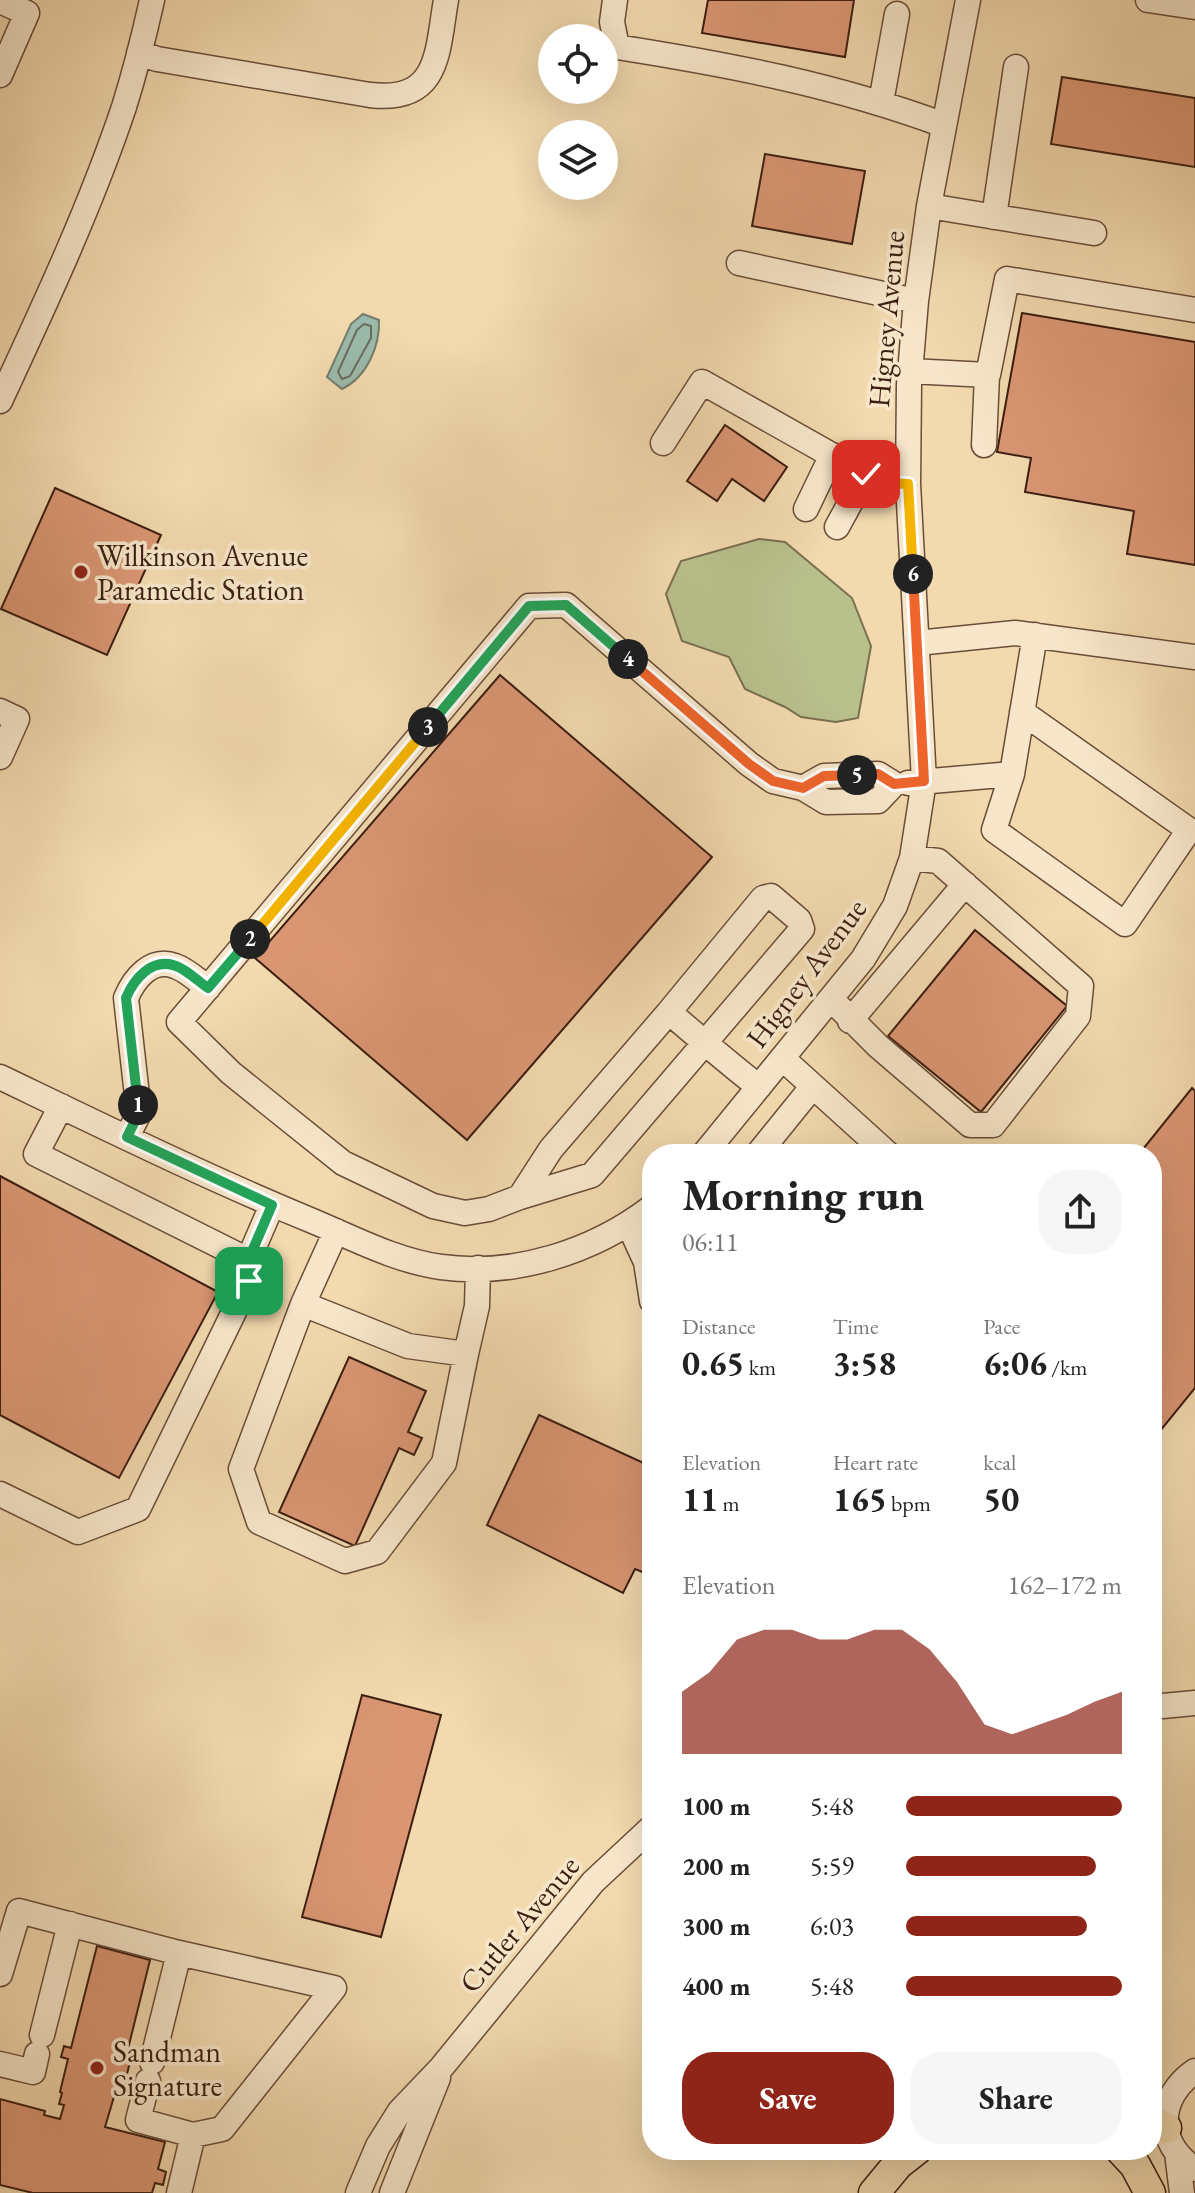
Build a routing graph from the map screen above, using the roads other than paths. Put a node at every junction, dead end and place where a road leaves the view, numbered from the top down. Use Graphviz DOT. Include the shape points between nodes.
graph roads {
  1 [pos="152,0"];
  2 [pos="446,0"];
  3 [pos="615,0"];
  4 [pos="968,0"];
  5 [pos="1148,0"];
  6 [pos="0,1"];
  7 [pos="1195,7"];
  8 [pos="897,14"];
  9 [pos="139,53"];
  10 [pos="1016,67"];
  11 [pos="0,75"];
  12 [pos="881,102"];
  13 [pos="944,125"];
  14 [pos="929,206"];
  15 [pos="994,217"];
  16 [pos="1094,233"];
  17 [pos="739,263"];
  18 [pos="916,301"];
  19 [pos="1195,310"];
  20 [pos="910,371"];
  21 [pos="987,375"];
  22 [pos="0,401"];
  23 [pos="663,443"];
  24 [pos="984,445"];
  25 [pos="832,455"];
  26 [pos="866,474"];
  27 [pos="908,484"];
  28 [pos="806,509"];
  29 [pos="837,527"];
  30 [pos="1035,635"];
  31 [pos="917,643"];
  32 [pos="1195,657"];
  33 [pos="0,711"];
  34 [pos="1022,712"];
  35 [pos="0,757"];
  36 [pos="1012,774"];
  37 [pos="924,781"];
  38 [pos="912,858"];
  39 [pos="965,884"];
  40 [pos="208,988"];
  41 [pos="831,999"];
  42 [pos="669,1012"];
  43 [pos="850,1021"];
  44 [pos="707,1044"];
  45 [pos="782,1058"];
  46 [pos="0,1077"];
  47 [pos="813,1086"];
  48 [pos="759,1087"];
  49 [pos="61,1106"];
  50 [pos="127,1137"];
  51 [pos="712,1144"];
  52 [pos="766,1144"];
  53 [pos="877,1144"];
  54 [pos="520,1197"];
  55 [pos="272,1205"];
  56 [pos="642,1215"];
  57 [pos="629,1225"];
  58 [pos="336,1231"];
  59 [pos="642,1249"];
  60 [pos="248,1260"];
  61 [pos="478,1268"];
  62 [pos="303,1304"];
  63 [pos="466,1354"];
  64 [pos="0,1494"];
  65 [pos="1195,1703"];
  66 [pos="1162,1706"];
  67 [pos="642,1836"];
  68 [pos="70,1924"];
  69 [pos="179,1953"];
  70 [pos="0,1974"];
  71 [pos="0,2064"];
  72 [pos="441,2068"];
  73 [pos="1195,2071"];
  74 [pos="193,2135"];
  75 [pos="1172,2143"];
  76 [pos="903,2160"];
  77 [pos="1130,2160"];
  78 [pos="179,2193"];
  79 [pos="358,2193"];
  80 [pos="392,2193"];
  81 [pos="874,2193"];
  82 [pos="1150,2193"];
  83 [pos="1182,2193"];
  1 -- 9 [label="street"];
  2 -- 9 [label="street" via="436,64 428,78 405,95 370,95"];
  3 -- 12 [label="street" via="617,47 829,87"];
  4 -- 13 [label="street, Higney Avenue"];
  5 -- 7 [label="street"];
  6 -- 11 [label="street" via="27,13"];
  8 -- 12 [label="street"];
  9 -- 22 [label="street" via="64,261"];
  10 -- 15 [label="street"];
  12 -- 13 [label="street"];
  13 -- 14 [label="street, Higney Avenue"];
  14 -- 15 [label="street"];
  14 -- 18 [label="street, Higney Avenue"];
  15 -- 16 [label="street"];
  17 -- 18 [label="street"];
  18 -- 20 [label="street, Higney Avenue"];
  19 -- 21 [label="street" via="1007,279"];
  20 -- 21 [label="street"];
  20 -- 27 [label="street, Higney Avenue"];
  21 -- 24 [label="street"];
  23 -- 25 [label="street" via="702,382"];
  25 -- 26 [label="street"];
  25 -- 28 [label="street"];
  26 -- 27 [label="street" via="881,483"];
  26 -- 29 [label="street"];
  27 -- 31 [label="street, Higney Avenue"];
  30 -- 31 [label="street"];
  30 -- 32 [label="street"];
  30 -- 34 [label="street"];
  31 -- 37 [label="street, Higney Avenue"];
  33 -- 35 [label="street" via="17,719"];
  34 -- 36 [label="street"];
  34 -- 36 [label="street" via="1189,830 1125,924 994,830"];
  36 -- 37 [label="street"];
  37 -- 38 [label="street, Higney Avenue"];
  37 -- 40 [label="street" via="894,784 878,801 826,802 803,788 773,781 566,605 529,606"];
  38 -- 39 [label="street" via="938,861"];
  38 -- 41 [label="street, Higney Avenue" via="895,906"];
  39 -- 43 [label="street"];
  39 -- 43 [label="street" via="1081,986 1078,1016 993,1125 970,1125"];
  40 -- 50 [label="street" via="175,965 147,968 133,982 126,998 139,1113"];
  40 -- 54 [label="street" via="179,1022 231,1073 343,1163 433,1206 465,1213"];
  41 -- 43 [label="street"];
  41 -- 45 [label="street, Higney Avenue"];
  42 -- 44 [label="street"];
  42 -- 44 [label="street" via="763,898 771,896 802,929"];
  42 -- 54 [label="street" via="551,1149"];
  44 -- 48 [label="street"];
  44 -- 54 [label="street" via="592,1175"];
  45 -- 47 [label="street"];
  45 -- 48 [label="street, Higney Avenue"];
  46 -- 49 [label="street"];
  47 -- 52 [label="street"];
  47 -- 53 [label="street"];
  48 -- 51 [label="street, Higney Avenue"];
  49 -- 50 [label="street"];
  49 -- 60 [label="street" via="36,1154"];
  50 -- 55 [label="street"];
  55 -- 58 [label="street"];
  55 -- 60 [label="street"];
  56 -- 57 [label="street"];
  57 -- 59 [label="street"];
  57 -- 61 [label="street" via="551,1257"];
  58 -- 61 [label="street" via="405,1259"];
  58 -- 62 [label="street"];
  60 -- 64 [label="street" via="249,1281 138,1509 78,1532"];
  61 -- 63 [label="street" via="477,1306"];
  62 -- 63 [label="street" via="408,1346"];
  62 -- 63 [label="street" via="241,1469 259,1522 345,1561 377,1552 444,1463"];
  65 -- 66 [label="street"];
  67 -- 72 [label="street, Cutler Avenue" via="593,1882"];
  68 -- 69 [label="street"];
  68 -- 70 [label="street" via="19,1911"];
  68 -- 71 [label="street" via="33,2072"];
  69 -- 74 [label="street" via="138,2120"];
  69 -- 74 [label="street" via="334,1988 222,2129"];
  72 -- 79 [label="street, Cutler Avenue" via="400,2111"];
  72 -- 80 [label="street, Cutler Avenue"];
  73 -- 75 [label="street" via="1172,2093 1166,2110"];
  74 -- 78 [label="street"];
  75 -- 83 [label="street"];
  76 -- 81 [label="main road"];
  77 -- 82 [label="main road"];
}
